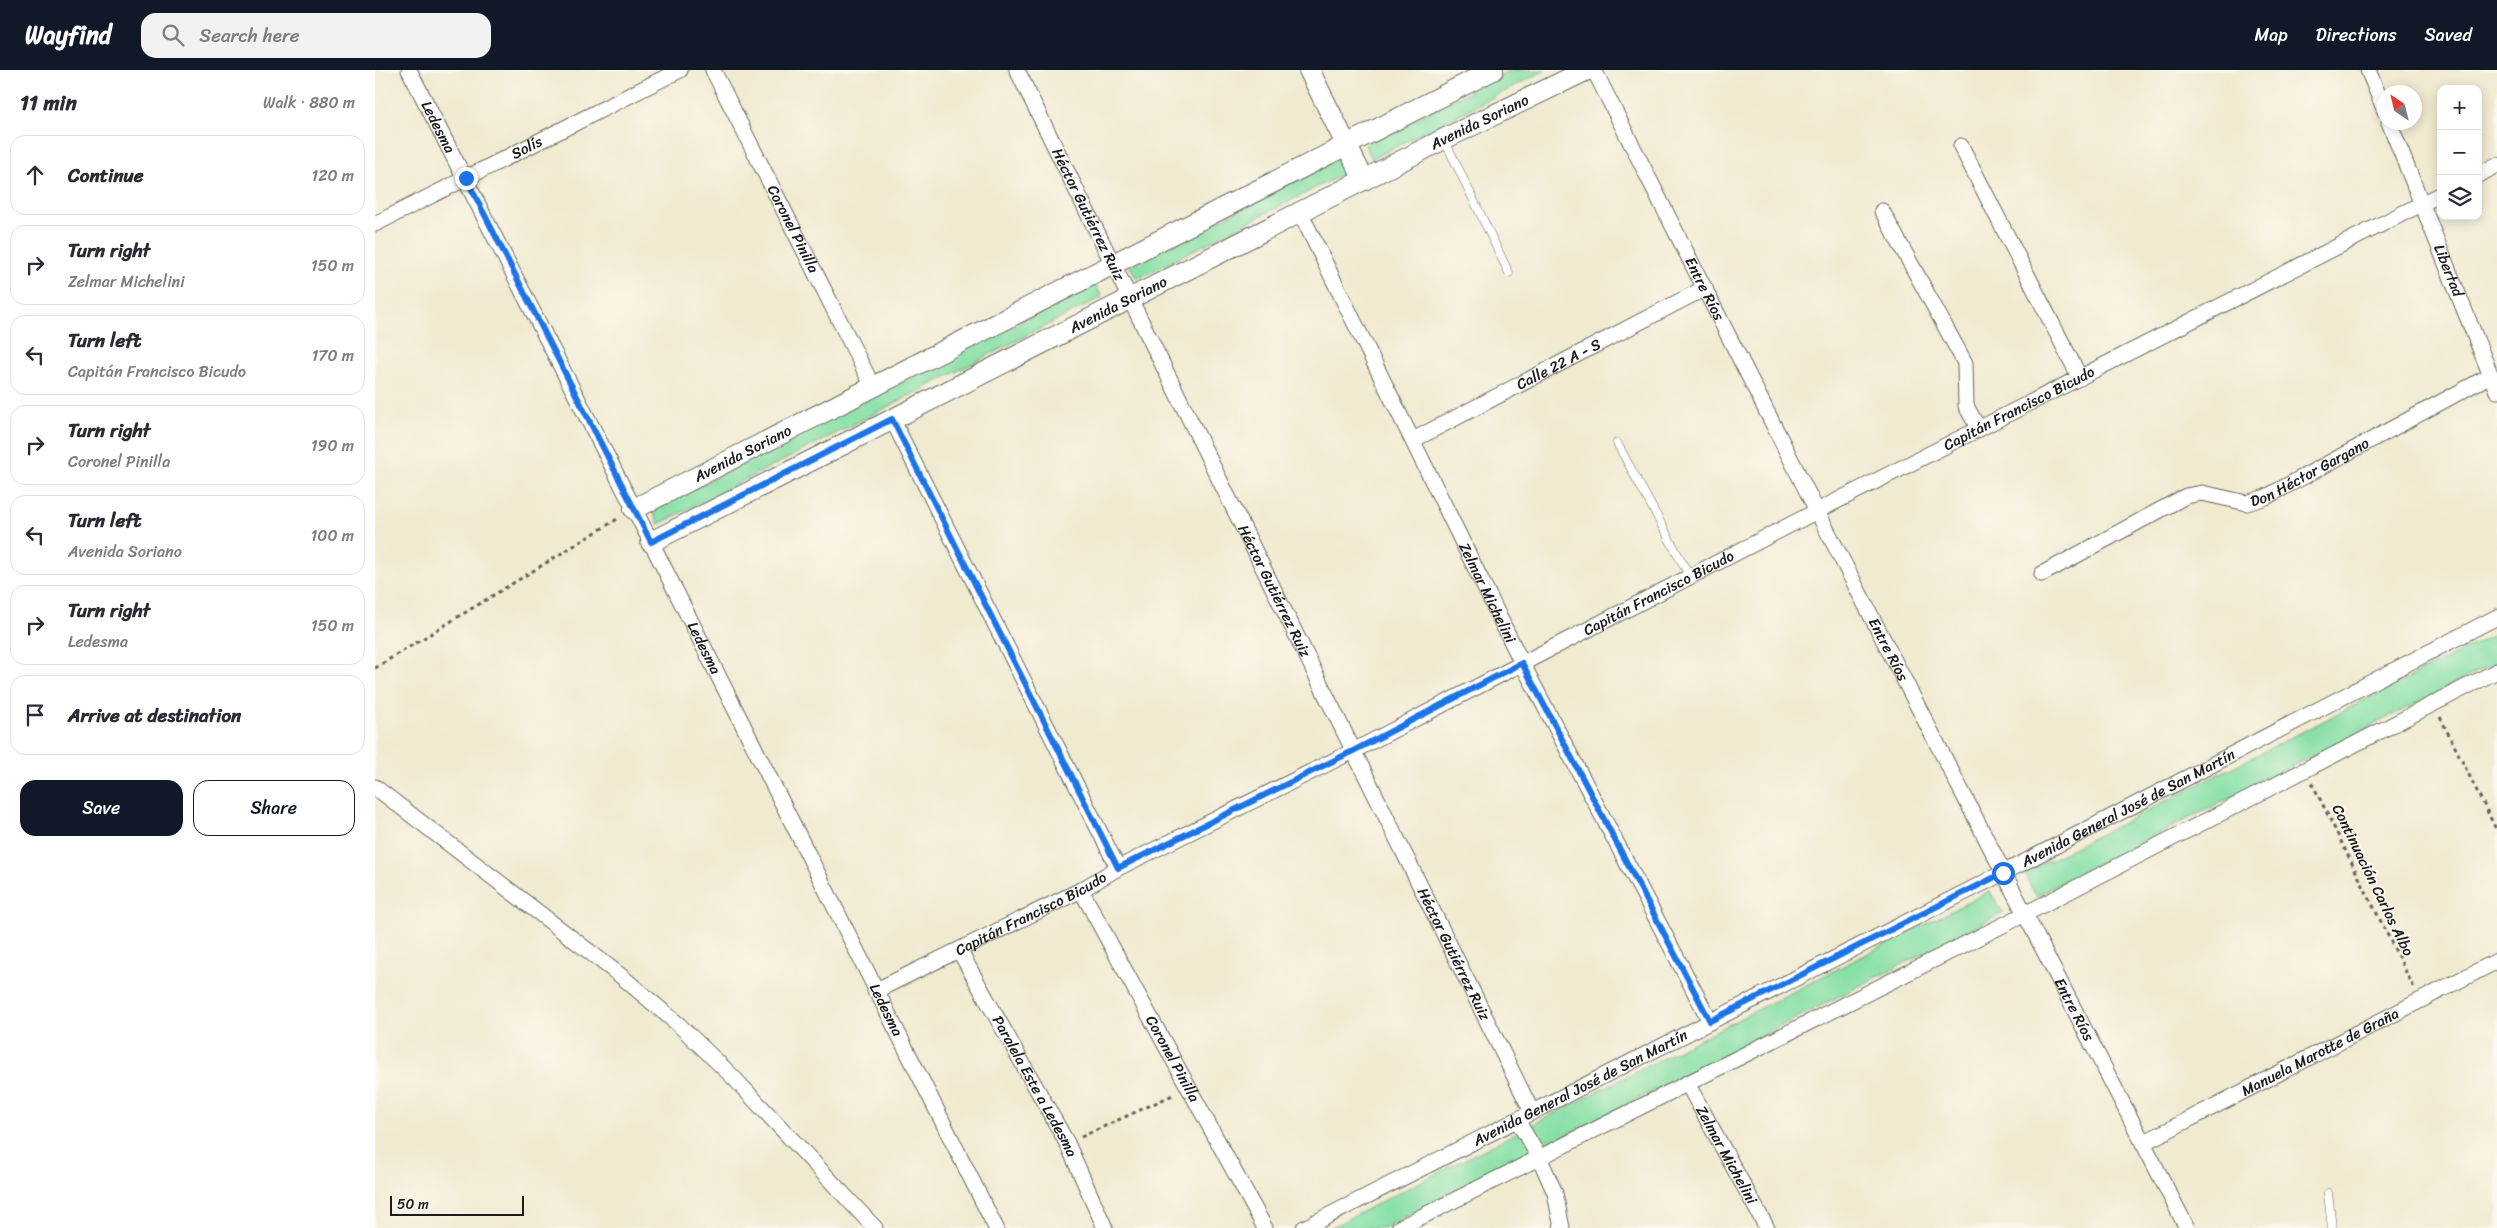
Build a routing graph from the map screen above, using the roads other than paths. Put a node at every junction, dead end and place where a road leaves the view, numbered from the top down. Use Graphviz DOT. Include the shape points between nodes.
graph roads {
  1 [pos="409,70"];
  2 [pos="680,70"];
  3 [pos="713,70"];
  4 [pos="1017,70"];
  5 [pos="1309,70"];
  6 [pos="1493,70"];
  7 [pos="1587,70"];
  8 [pos="1594,70"];
  9 [pos="2369,70"];
  10 [pos="2377,90"];
  11 [pos="2392,130"];
  12 [pos="1445,139"];
  13 [pos="1347,145"];
  14 [pos="1961,146"];
  15 [pos="2497,165"];
  16 [pos="2482,173"];
  17 [pos="466,178"];
  18 [pos="1364,180"];
  19 [pos="2437,196"];
  20 [pos="2421,204"];
  21 [pos="1882,211"];
  22 [pos="1301,214"];
  23 [pos="375,224"];
  24 [pos="1113,264"];
  25 [pos="1509,273"];
  26 [pos="1705,288"];
  27 [pos="1129,300"];
  28 [pos="2491,374"];
  29 [pos="2080,378"];
  30 [pos="873,387"];
  31 [pos="2497,391"];
  32 [pos="892,419"];
  33 [pos="1979,429"];
  34 [pos="1413,440"];
  35 [pos="1617,443"];
  36 [pos="634,509"];
  37 [pos="1817,511"];
  38 [pos="651,542"];
  39 [pos="2042,574"];
  40 [pos="1690,577"];
  41 [pos="2497,617"];
  42 [pos="1522,663"];
  43 [pos="2497,671"];
  44 [pos="1353,751"];
  45 [pos="375,787"];
  46 [pos="1118,868"];
  47 [pos="2003,873"];
  48 [pos="1081,890"];
  49 [pos="2025,914"];
  50 [pos="959,950"];
  51 [pos="2497,961"];
  52 [pos="875,991"];
  53 [pos="1710,1021"];
  54 [pos="1687,1083"];
  55 [pos="1532,1112"];
  56 [pos="1517,1120"];
  57 [pos="2143,1143"];
  58 [pos="1539,1157"];
  59 [pos="2328,1193"];
  60 [pos="875,1228"];
  61 [pos="996,1228"];
  62 [pos="1105,1228"];
  63 [pos="1265,1228"];
  64 [pos="1304,1228"];
  65 [pos="1399,1228"];
  66 [pos="1562,1228"];
  67 [pos="1767,1228"];
  68 [pos="2187,1228"];
  69 [pos="2332,1228"];
  1 -- 17 [label="street, Ledesma"];
  2 -- 17 [label="street, Solís"];
  3 -- 30 [label="street, Coronel Pinilla"];
  4 -- 24 [label="street, Héctor Gutiérrez Ruiz"];
  5 -- 13 [label="street"];
  6 -- 13 [label="street, Avenida Soriano"];
  7 -- 12 [label="street, Avenida Soriano"];
  8 -- 26 [label="street, Entre Ríos"];
  9 -- 10 [label="street"];
  11 -- 20 [label="street, Libertad"];
  12 -- 18 [label="street, Avenida Soriano"];
  12 -- 25 [label="lane"];
  13 -- 18 [label="street"];
  13 -- 24 [label="street, Avenida Soriano"];
  14 -- 29 [label="street"];
  15 -- 16 [label="street"];
  17 -- 23 [label="street, Solís"];
  17 -- 36 [label="street, Ledesma"];
  18 -- 22 [label="street, Avenida Soriano"];
  19 -- 20 [label="street, Capitán Francisco Bicudo"];
  20 -- 28 [label="street, Libertad"];
  20 -- 29 [label="street, Capitán Francisco Bicudo"];
  21 -- 33 [label="street" via="1965,363 1966,406"];
  22 -- 27 [label="street, Avenida Soriano"];
  22 -- 34 [label="street, Zelmar Michelini"];
  24 -- 27 [label="street, Héctor Gutiérrez Ruiz"];
  24 -- 30 [label="street, Avenida Soriano"];
  26 -- 34 [label="street, Calle 22 A - S"];
  26 -- 37 [label="street, Entre Ríos"];
  27 -- 32 [label="street, Avenida Soriano"];
  27 -- 44 [label="street, Héctor Gutiérrez Ruiz"];
  28 -- 31 [label="street, Libertad"];
  28 -- 39 [label="street, Don Héctor Gargano" via="2266,497 2247,502 2202,493 2186,496"];
  29 -- 33 [label="street, Capitán Francisco Bicudo"];
  30 -- 36 [label="street, Avenida Soriano"];
  32 -- 38 [label="street, Avenida Soriano"];
  32 -- 46 [label="street"];
  33 -- 37 [label="street, Capitán Francisco Bicudo"];
  34 -- 42 [label="street, Zelmar Michelini"];
  35 -- 40 [label="lane"];
  36 -- 38 [label="street, Ledesma"];
  37 -- 40 [label="street, Capitán Francisco Bicudo"];
  37 -- 47 [label="street, Entre Ríos"];
  38 -- 52 [label="street, Ledesma"];
  40 -- 42 [label="street, Capitán Francisco Bicudo"];
  41 -- 47 [label="street, Avenida General José de San Martín"];
  42 -- 44 [label="street, Capitán Francisco Bicudo"];
  42 -- 53 [label="street, Zelmar Michelini"];
  43 -- 49 [label="street"];
  44 -- 46 [label="street, Capitán Francisco Bicudo"];
  44 -- 55 [label="street, Héctor Gutiérrez Ruiz"];
  45 -- 60 [label="street" via="621,976 679,1025 732,1076"];
  46 -- 48 [label="street, Capitán Francisco Bicudo"];
  47 -- 49 [label="street, Entre Ríos"];
  47 -- 53 [label="street, Avenida General José de San Martín"];
  48 -- 50 [label="street, Capitán Francisco Bicudo"];
  48 -- 63 [label="street, Coronel Pinilla"];
  49 -- 54 [label="street"];
  49 -- 57 [label="street, Entre Ríos"];
  50 -- 52 [label="street, Capitán Francisco Bicudo"];
  50 -- 62 [label="street, Paralela Este a Ledesma" via="1067,1144"];
  51 -- 57 [label="street, Manuela Marotte de Graña"];
  52 -- 61 [label="street, Ledesma"];
  53 -- 55 [label="street, Avenida General José de San Martín"];
  54 -- 58 [label="street"];
  54 -- 67 [label="street, Zelmar Michelini"];
  55 -- 56 [label="street, Avenida General José de San Martín"];
  56 -- 58 [label="street"];
  56 -- 64 [label="street, Avenida General José de San Martín"];
  57 -- 68 [label="street, Entre Ríos"];
  58 -- 65 [label="street"];
  58 -- 66 [label="street" via="1555,1193"];
  59 -- 69 [label="lane"];
}
